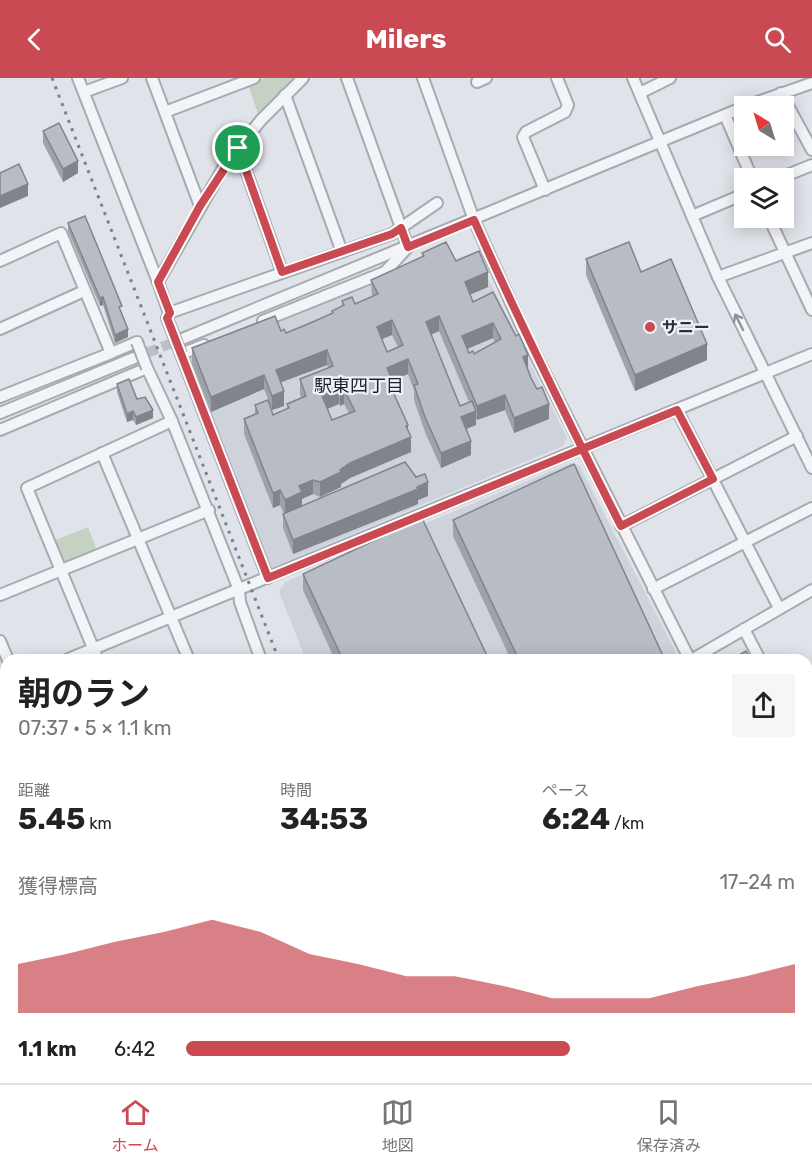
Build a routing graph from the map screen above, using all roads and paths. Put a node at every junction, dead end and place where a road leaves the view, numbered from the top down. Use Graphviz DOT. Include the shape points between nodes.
graph roads {
  1 [pos="78,78"];
  2 [pos="122,78"];
  3 [pos="152,78"];
  4 [pos="254,78"];
  5 [pos="303,78"];
  6 [pos="347,78"];
  7 [pos="423,78"];
  8 [pos="557,78"];
  9 [pos="633,78"];
  10 [pos="670,78"];
  11 [pos="789,78"];
  12 [pos="812,83"];
  13 [pos="795,88"];
  14 [pos="84,93"];
  15 [pos="640,93"];
  16 [pos="781,93"];
  17 [pos="285,95"];
  18 [pos="773,96"];
  19 [pos="734,111"];
  20 [pos="165,112"];
  21 [pos="725,115"];
  22 [pos="662,141"];
  23 [pos="238,148"];
  24 [pos="812,150"];
  25 [pos="812,165"];
  26 [pos="748,168"];
  27 [pos="794,172"];
  28 [pos="545,190"];
  29 [pos="734,198"];
  30 [pos="437,203"];
  31 [pos="200,206"];
  32 [pos="692,216"];
  33 [pos="474,220"];
  34 [pos="401,228"];
  35 [pos="773,228"];
  36 [pos="812,243"];
  37 [pos="408,247"];
  38 [pos="342,252"];
  39 [pos="784,253"];
  40 [pos="0,261"];
  41 [pos="282,272"];
  42 [pos="718,277"];
  43 [pos="158,282"];
  44 [pos="84,291"];
  45 [pos="812,310"];
  46 [pos="168,315"];
  47 [pos="256,324"];
  48 [pos="0,329"];
  49 [pos="182,339"];
  50 [pos="213,341"];
  51 [pos="111,353"];
  52 [pos="181,354"];
  53 [pos="812,354"];
  54 [pos="134,358"];
  55 [pos="147,368"];
  56 [pos="766,374"];
  57 [pos="0,397"];
  58 [pos="677,410"];
  59 [pos="0,413"];
  60 [pos="172,421"];
  61 [pos="0,430"];
  62 [pos="797,436"];
  63 [pos="581,448"];
  64 [pos="102,453"];
  65 [pos="812,468"];
  66 [pos="713,479"];
  67 [pos="812,508"];
  68 [pos="209,510"];
  69 [pos="621,526"];
  70 [pos="138,539"];
  71 [pos="745,542"];
  72 [pos="60,570"];
  73 [pos="268,578"];
  74 [pos="653,588"];
  75 [pos="239,590"];
  76 [pos="812,590"];
  77 [pos="0,595"];
  78 [pos="779,608"];
  79 [pos="171,617"];
  80 [pos="744,629"];
  81 [pos="95,654"];
  82 [pos="97,654"];
  83 [pos="186,654"];
  84 [pos="259,654"];
  85 [pos="688,654"];
  86 [pos="701,654"];
  87 [pos="757,654"];
  1 -- 14 [label="street"];
  2 -- 14 [label="street"];
  3 -- 20 [label="street"];
  4 -- 20 [label="street"];
  5 -- 17 [label="street"];
  6 -- 34 [label="street"];
  7 -- 33 [label="street"];
  8 -- 28 [label="street" via="568,105 565,112 523,137"];
  9 -- 15 [label="street"];
  10 -- 15 [label="street"];
  11 -- 13 [label="street"];
  12 -- 13 [label="street"];
  13 -- 16 [label="street"];
  14 -- 43 [label="street"];
  15 -- 22 [label="street"];
  16 -- 18 [label="street"];
  16 -- 24 [label="street"];
  17 -- 23 [label="street"];
  17 -- 38 [label="street"];
  19 -- 21 [label="street"];
  20 -- 31 [label="street"];
  21 -- 22 [label="street"];
  21 -- 26 [label="street"];
  22 -- 28 [label="street"];
  22 -- 32 [label="street"];
  23 -- 31 [label="street"];
  23 -- 41 [label="street"];
  25 -- 27 [label="street"];
  28 -- 33 [label="street"];
  29 -- 32 [label="street"];
  30 -- 34 [label="street"];
  31 -- 43 [label="street"];
  32 -- 42 [label="street"];
  33 -- 37 [label="street"];
  33 -- 63 [label="street"];
  34 -- 37 [label="street"];
  34 -- 38 [label="street"];
  35 -- 39 [label="street"];
  36 -- 39 [label="street"];
  37 -- 47 [label="street" via="385,272"];
  37 -- 49 [label="street"];
  38 -- 41 [label="street"];
  39 -- 42 [label="street"];
  39 -- 45 [label="street"];
  40 -- 44 [label="street" via="61,233"];
  41 -- 46 [label="street"];
  56 -- 42 [label="street, one-way"];
  43 -- 46 [label="street"];
  44 -- 48 [label="street"];
  44 -- 51 [label="street"];
  46 -- 52 [label="street, bridge"];
  50 -- 52 [label="street"];
  51 -- 55 [label="street, bridge" via="137,342"];
  51 -- 57 [label="street"];
  52 -- 73 [label="street"];
  53 -- 56 [label="street"];
  54 -- 59 [label="street"];
  55 -- 60 [label="street"];
  55 -- 61 [label="street"];
  56 -- 58 [label="street"];
  56 -- 62 [label="street"];
  58 -- 63 [label="street"];
  58 -- 66 [label="street"];
  60 -- 64 [label="street"];
  60 -- 68 [label="street"];
  62 -- 65 [label="street"];
  62 -- 66 [label="street"];
  63 -- 69 [label="street"];
  63 -- 73 [label="street"];
  64 -- 70 [label="street"];
  64 -- 72 [label="street" via="27,488"];
  66 -- 69 [label="street"];
  66 -- 71 [label="street"];
  67 -- 71 [label="street"];
  68 -- 70 [label="street"];
  68 -- 75 [label="street"];
  69 -- 74 [label="street"];
  70 -- 72 [label="street"];
  70 -- 79 [label="street"];
  71 -- 74 [label="street"];
  71 -- 78 [label="street"];
  72 -- 77 [label="street"];
  72 -- 81 [label="street"];
  73 -- 75 [label="street"];
  74 -- 85 [label="street"];
  75 -- 79 [label="street"];
  75 -- 84 [label="street"];
  76 -- 78 [label="street"];
  78 -- 80 [label="street"];
  79 -- 82 [label="street"];
  79 -- 83 [label="street"];
  80 -- 86 [label="street"];
  80 -- 87 [label="street"];
}
